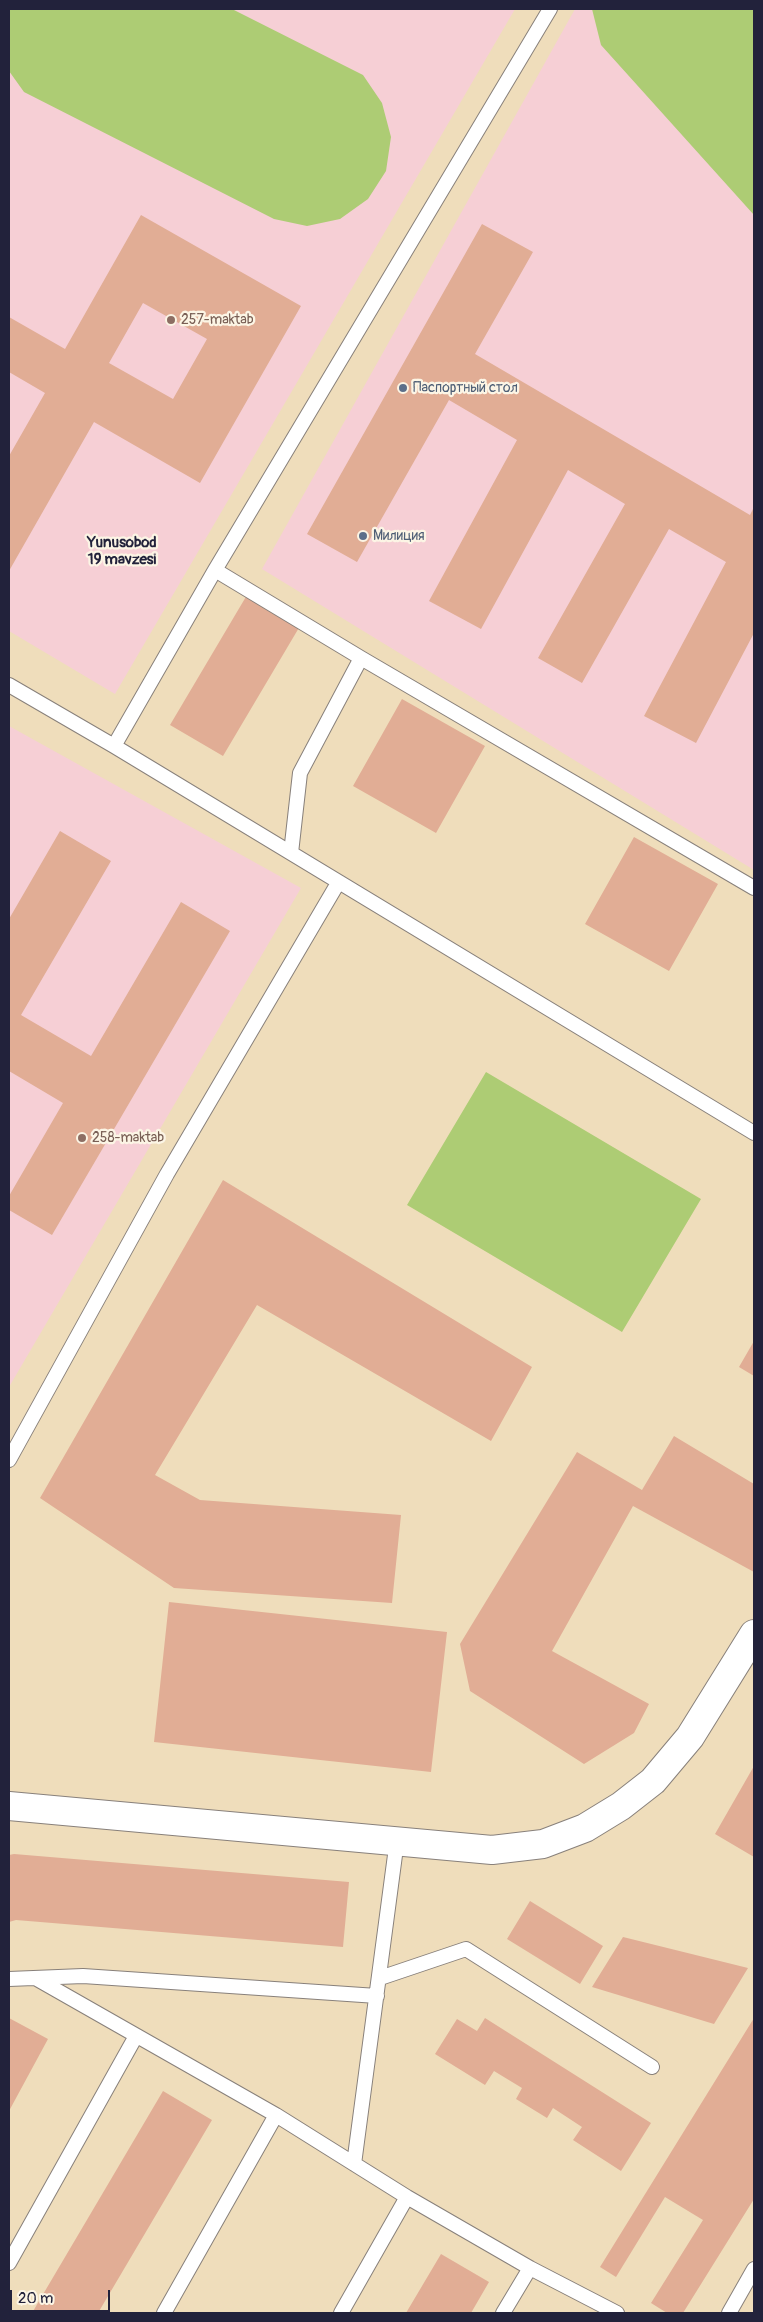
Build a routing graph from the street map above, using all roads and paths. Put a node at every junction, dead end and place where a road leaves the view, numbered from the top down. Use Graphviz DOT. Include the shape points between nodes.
graph roads {
  1 [pos="550,9"];
  2 [pos="215,570"];
  3 [pos="361,658"];
  4 [pos="9,685"];
  5 [pos="114,746"];
  6 [pos="290,853"];
  7 [pos="338,883"];
  8 [pos="754,888"];
  9 [pos="754,1134"];
  10 [pos="9,1460"];
  11 [pos="754,1634"];
  12 [pos="9,1806"];
  13 [pos="397,1840"];
  14 [pos="380,1978"];
  15 [pos="9,1979"];
  16 [pos="37,1979"];
  17 [pos="377,1996"];
  18 [pos="136,2036"];
  19 [pos="652,2067"];
  20 [pos="276,2115"];
  21 [pos="354,2164"];
  22 [pos="407,2197"];
  23 [pos="9,2263"];
  24 [pos="530,2268"];
  25 [pos="754,2269"];
  26 [pos="164,2313"];
  27 [pos="341,2313"];
  28 [pos="503,2313"];
  29 [pos="617,2313"];
  30 [pos="729,2313"];
  1 -- 2 [label="lane"];
  2 -- 3 [label="lane"];
  2 -- 5 [label="lane"];
  3 -- 6 [label="lane" via="300,773"];
  3 -- 8 [label="lane"];
  4 -- 5 [label="lane"];
  5 -- 6 [label="lane"];
  6 -- 7 [label="lane"];
  7 -- 9 [label="lane"];
  7 -- 10 [label="lane" via="167,1174"];
  11 -- 13 [label="street" via="690,1737 653,1781 585,1828 543,1844 492,1850"];
  12 -- 13 [label="street"];
  13 -- 14 [label="lane"];
  14 -- 17 [label="lane"];
  14 -- 19 [label="lane" via="466,1949"];
  15 -- 16 [label="lane"];
  16 -- 17 [label="lane" via="83,1976"];
  16 -- 18 [label="lane"];
  17 -- 21 [label="lane"];
  18 -- 20 [label="lane"];
  18 -- 23 [label="lane"];
  20 -- 21 [label="lane"];
  20 -- 26 [label="lane"];
  21 -- 22 [label="lane"];
  22 -- 24 [label="lane"];
  22 -- 27 [label="lane"];
  24 -- 28 [label="lane"];
  24 -- 29 [label="lane"];
  25 -- 30 [label="lane"];
}
